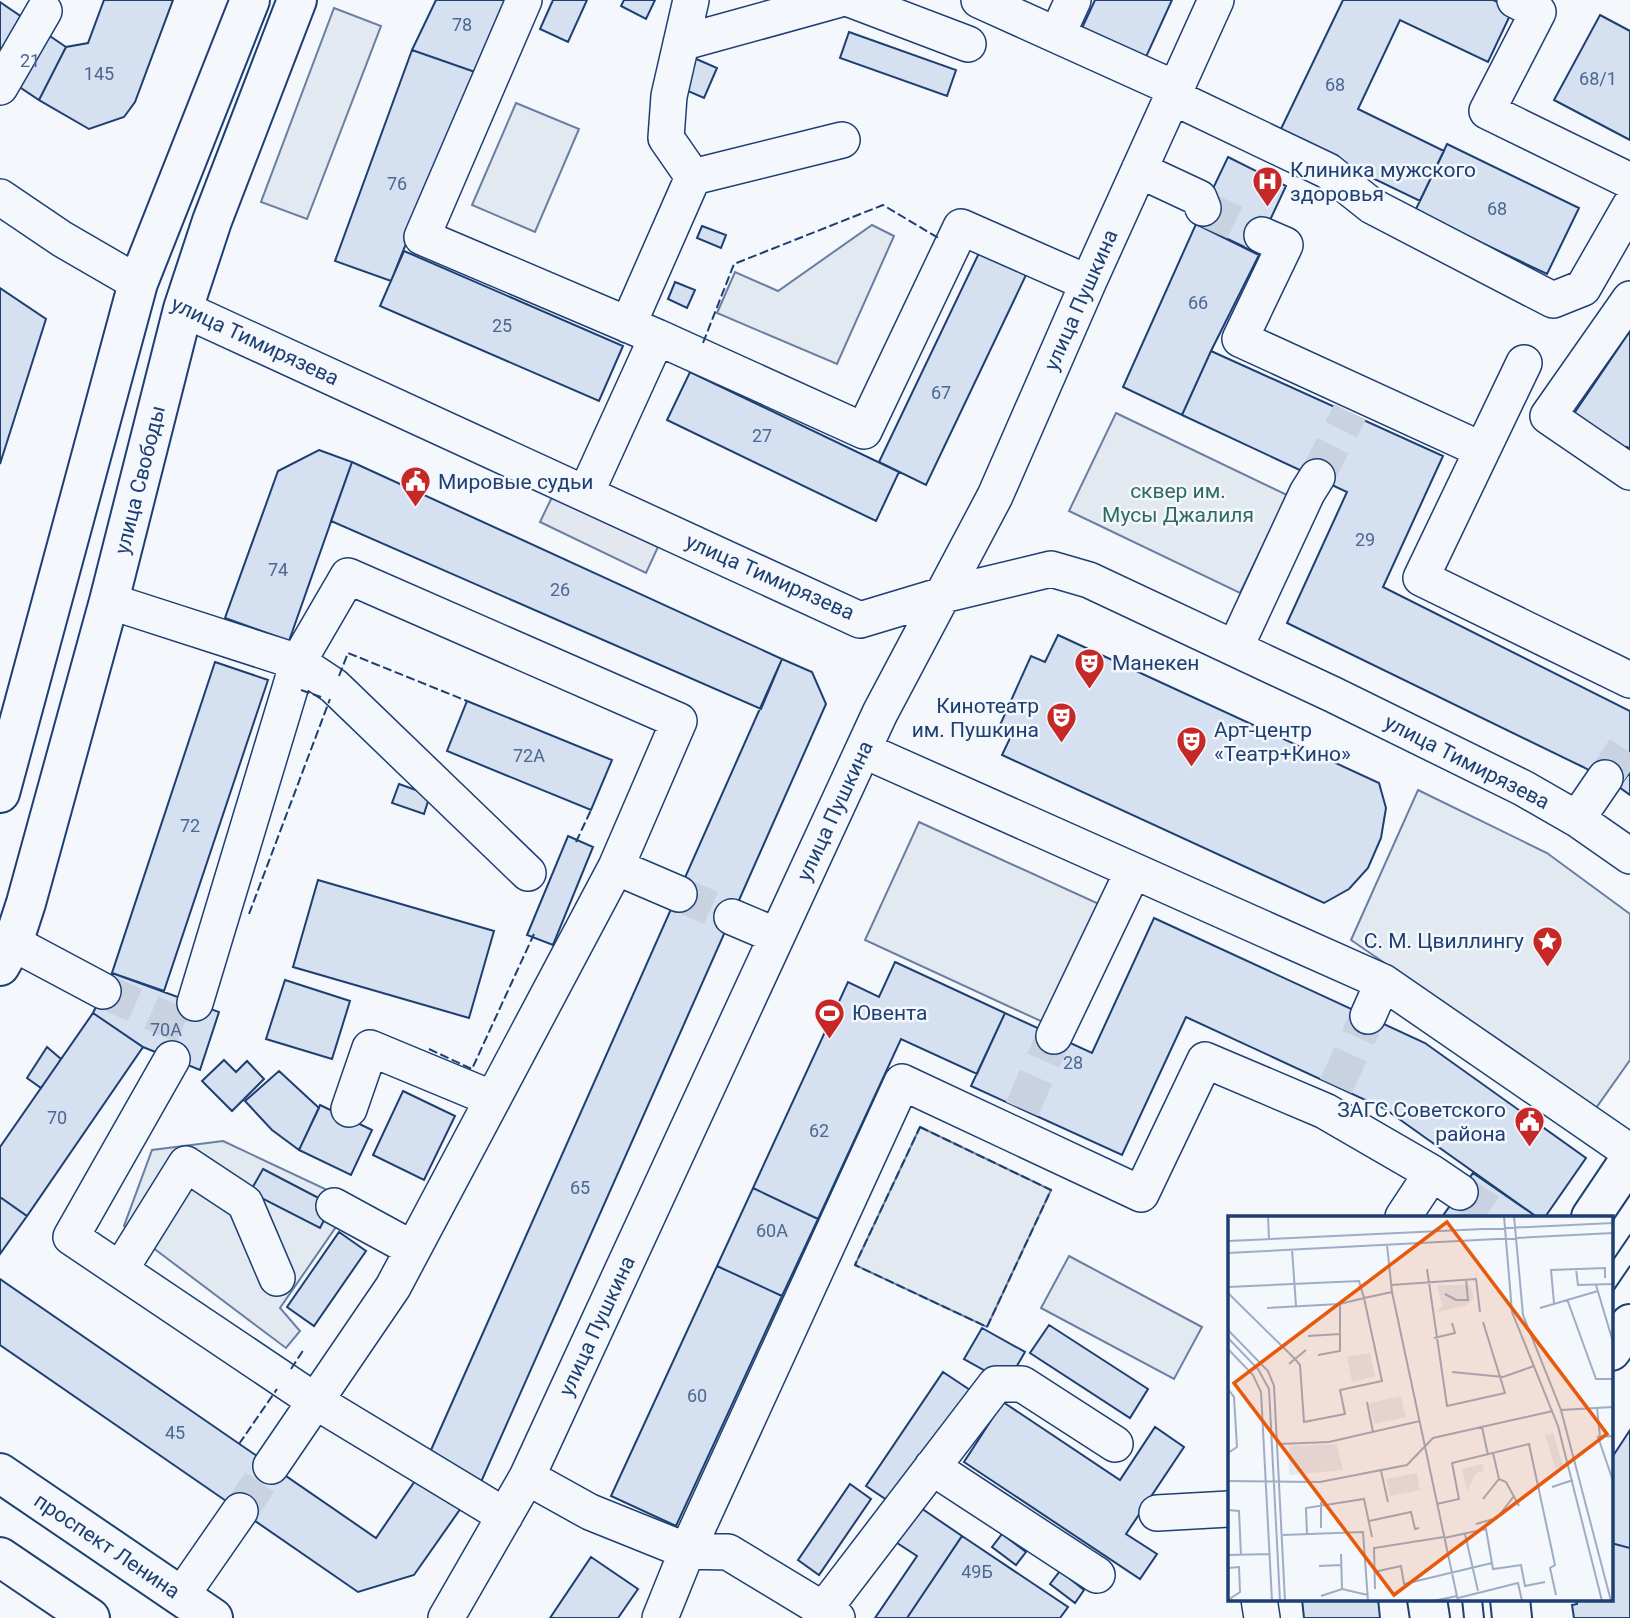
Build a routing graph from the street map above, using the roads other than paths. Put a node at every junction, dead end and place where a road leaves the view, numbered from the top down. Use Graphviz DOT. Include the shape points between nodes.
graph roads {
  1 [pos="250,0"];
  2 [pos="297,0"];
  3 [pos="524,0"];
  4 [pos="691,0"];
  5 [pos="837,0"];
  6 [pos="852,0"];
  7 [pos="979,0"];
  8 [pos="1073,0"];
  9 [pos="1216,0"];
  10 [pos="1515,0"];
  11 [pos="45,4"];
  12 [pos="1057,34"];
  13 [pos="681,43"];
  14 [pos="968,44"];
  15 [pos="0,87"];
  16 [pos="1175,93"];
  17 [pos="842,140"];
  18 [pos="1139,170"];
  19 [pos="693,177"];
  20 [pos="1630,181"];
  21 [pos="0,197"];
  22 [pos="1630,206"];
  23 [pos="1203,208"];
  24 [pos="1262,235"];
  25 [pos="138,283"];
  26 [pos="1088,283"];
  27 [pos="1630,299"];
  28 [pos="183,309"];
  29 [pos="643,331"];
  30 [pos="1524,363"];
  31 [pos="1482,450"];
  32 [pos="1630,472"];
  33 [pos="1317,477"];
  34 [pos="586,493"];
  35 [pos="943,595"];
  36 [pos="109,601"];
  37 [pos="1235,648"];
  38 [pos="298,662"];
  39 [pos="1630,680"];
  40 [pos="863,750"];
  41 [pos="1605,778"];
  42 [pos="0,793"];
  43 [pos="1577,819"];
  44 [pos="1630,856"];
  45 [pos="616,867"];
  46 [pos="1133,871"];
  47 [pos="528,873"];
  48 [pos="679,894"];
  49 [pos="732,917"];
  50 [pos="777,936"];
  51 [pos="7,954"];
  52 [pos="1383,982"];
  53 [pos="103,991"];
  54 [pos="195,1003"];
  55 [pos="1368,1016"];
  56 [pos="1054,1035"];
  57 [pos="172,1059"];
  58 [pos="493,1099"];
  59 [pos="349,1109"];
  60 [pos="1630,1152"];
  61 [pos="1630,1159"];
  62 [pos="334,1206"];
  63 [pos="1403,1216"];
  64 [pos="1592,1216"];
  65 [pos="413,1249"];
  66 [pos="120,1270"];
  67 [pos="277,1278"];
  68 [pos="1630,1324"];
  69 [pos="1612,1350"];
  70 [pos="315,1401"];
  71 [pos="1115,1444"];
  72 [pos="271,1466"];
  73 [pos="932,1466"];
  74 [pos="0,1473"];
  75 [pos="527,1478"];
  76 [pos="1228,1509"];
  77 [pos="240,1511"];
  78 [pos="1157,1513"];
  79 [pos="505,1516"];
  80 [pos="687,1552"];
  81 [pos="0,1557"];
  82 [pos="1097,1575"];
  83 [pos="181,1597"];
  84 [pos="1259,1600"];
  85 [pos="1427,1600"];
  86 [pos="1510,1600"];
  87 [pos="830,1613"];
  88 [pos="90,1618"];
  89 [pos="213,1618"];
  90 [pos="446,1618"];
  91 [pos="660,1618"];
  92 [pos="1262,1618"];
  93 [pos="1430,1618"];
  94 [pos="1512,1618"];
  1 -- 25 [label="main road"];
  2 -- 28 [label="main road, улица Свободы"];
  3 -- 29 [label="street" via="422,237"];
  4 -- 13 [label="street"];
  5 -- 13 [label="street"];
  6 -- 14 [label="street"];
  7 -- 12 [label="street"];
  8 -- 12 [label="street"];
  9 -- 16 [label="street, улица Пушкина"];
  10 -- 20 [label="street" via="1538,12 1487,111"];
  11 -- 15 [label="street"];
  12 -- 16 [label="street"];
  13 -- 19 [label="street" via="669,96 666,138"];
  16 -- 18 [label="street, улица Пушкина"];
  16 -- 22 [label="street" via="1328,171 1372,206 1553,300 1583,288"];
  17 -- 19 [label="street"];
  18 -- 23 [label="street" via="1199,198"];
  18 -- 26 [label="street, улица Пушкина"];
  19 -- 29 [label="street"];
  21 -- 25 [label="street, улица Тимирязева"];
  24 -- 31 [label="street" via="1284,245 1240,339 1355,402"];
  25 -- 28 [label="main road, улица Тимирязева"];
  25 -- 42 [label="main road"];
  26 -- 29 [label="street" via="961,226 863,430"];
  26 -- 35 [label="street, улица Пушкина" via="995,496"];
  27 -- 32 [label="street" via="1548,416"];
  28 -- 34 [label="street, улица Тимирязева"];
  28 -- 36 [label="main road, улица Свободы"];
  29 -- 34 [label="street"];
  30 -- 31 [label="street"];
  31 -- 39 [label="street" via="1421,578"];
  33 -- 37 [label="street"];
  34 -- 35 [label="street, улица Тимирязева" via="860,620"];
  35 -- 37 [label="street, улица Тимирязева" via="1051,569 1089,580"];
  35 -- 40 [label="street, улица Пушкина"];
  36 -- 38 [label="street"];
  36 -- 51 [label="main road, улица Свободы" via="26,904"];
  37 -- 43 [label="street, улица Тимирязева"];
  38 -- 45 [label="street" via="348,576 678,721"];
  38 -- 47 [label="street" via="334,686"];
  38 -- 54 [label="street"];
  40 -- 46 [label="street"];
  40 -- 50 [label="street, улица Пушкина"];
  41 -- 43 [label="street"];
  43 -- 44 [label="street, улица Тимирязева"];
  45 -- 48 [label="street"];
  45 -- 58 [label="street"];
  46 -- 52 [label="street"];
  46 -- 56 [label="street"];
  49 -- 50 [label="street"];
  50 -- 75 [label="street, улица Пушкина"];
  51 -- 53 [label="street"];
  52 -- 55 [label="street"];
  52 -- 60 [label="street"];
  57 -- 66 [label="street" via="71,1237"];
  58 -- 59 [label="street" via="370,1048"];
  58 -- 65 [label="street"];
  61 -- 64 [label="main road"];
  62 -- 65 [label="street"];
  63 -- 80 [label="street" via="1446,1183 1331,1099 1205,1059 1141,1194 1016,1121 902,1082"];
  65 -- 70 [label="street" via="393,1287"];
  66 -- 67 [label="street" via="186,1164 245,1203"];
  66 -- 70 [label="street"];
  68 -- 69 [label="main road"];
  70 -- 72 [label="street"];
  70 -- 79 [label="street"];
  71 -- 73 [label="street" via="1022,1384 996,1384"];
  73 -- 82 [label="street"];
  73 -- 87 [label="street"];
  74 -- 83 [label="main road, проспект Ленина"];
  75 -- 79 [label="street, улица Пушкина"];
  75 -- 80 [label="street" via="590,1512"];
  76 -- 78 [label="street"];
  77 -- 83 [label="street"];
  79 -- 90 [label="street, улица Пушкина"];
  80 -- 87 [label="street" via="728,1552"];
  80 -- 91 [label="street"];
  81 -- 88 [label="main road"];
  83 -- 89 [label="main road, проспект Ленина"];
  84 -- 92 [label="street"];
  85 -- 93 [label="main road"];
  86 -- 94 [label="main road"];
}
